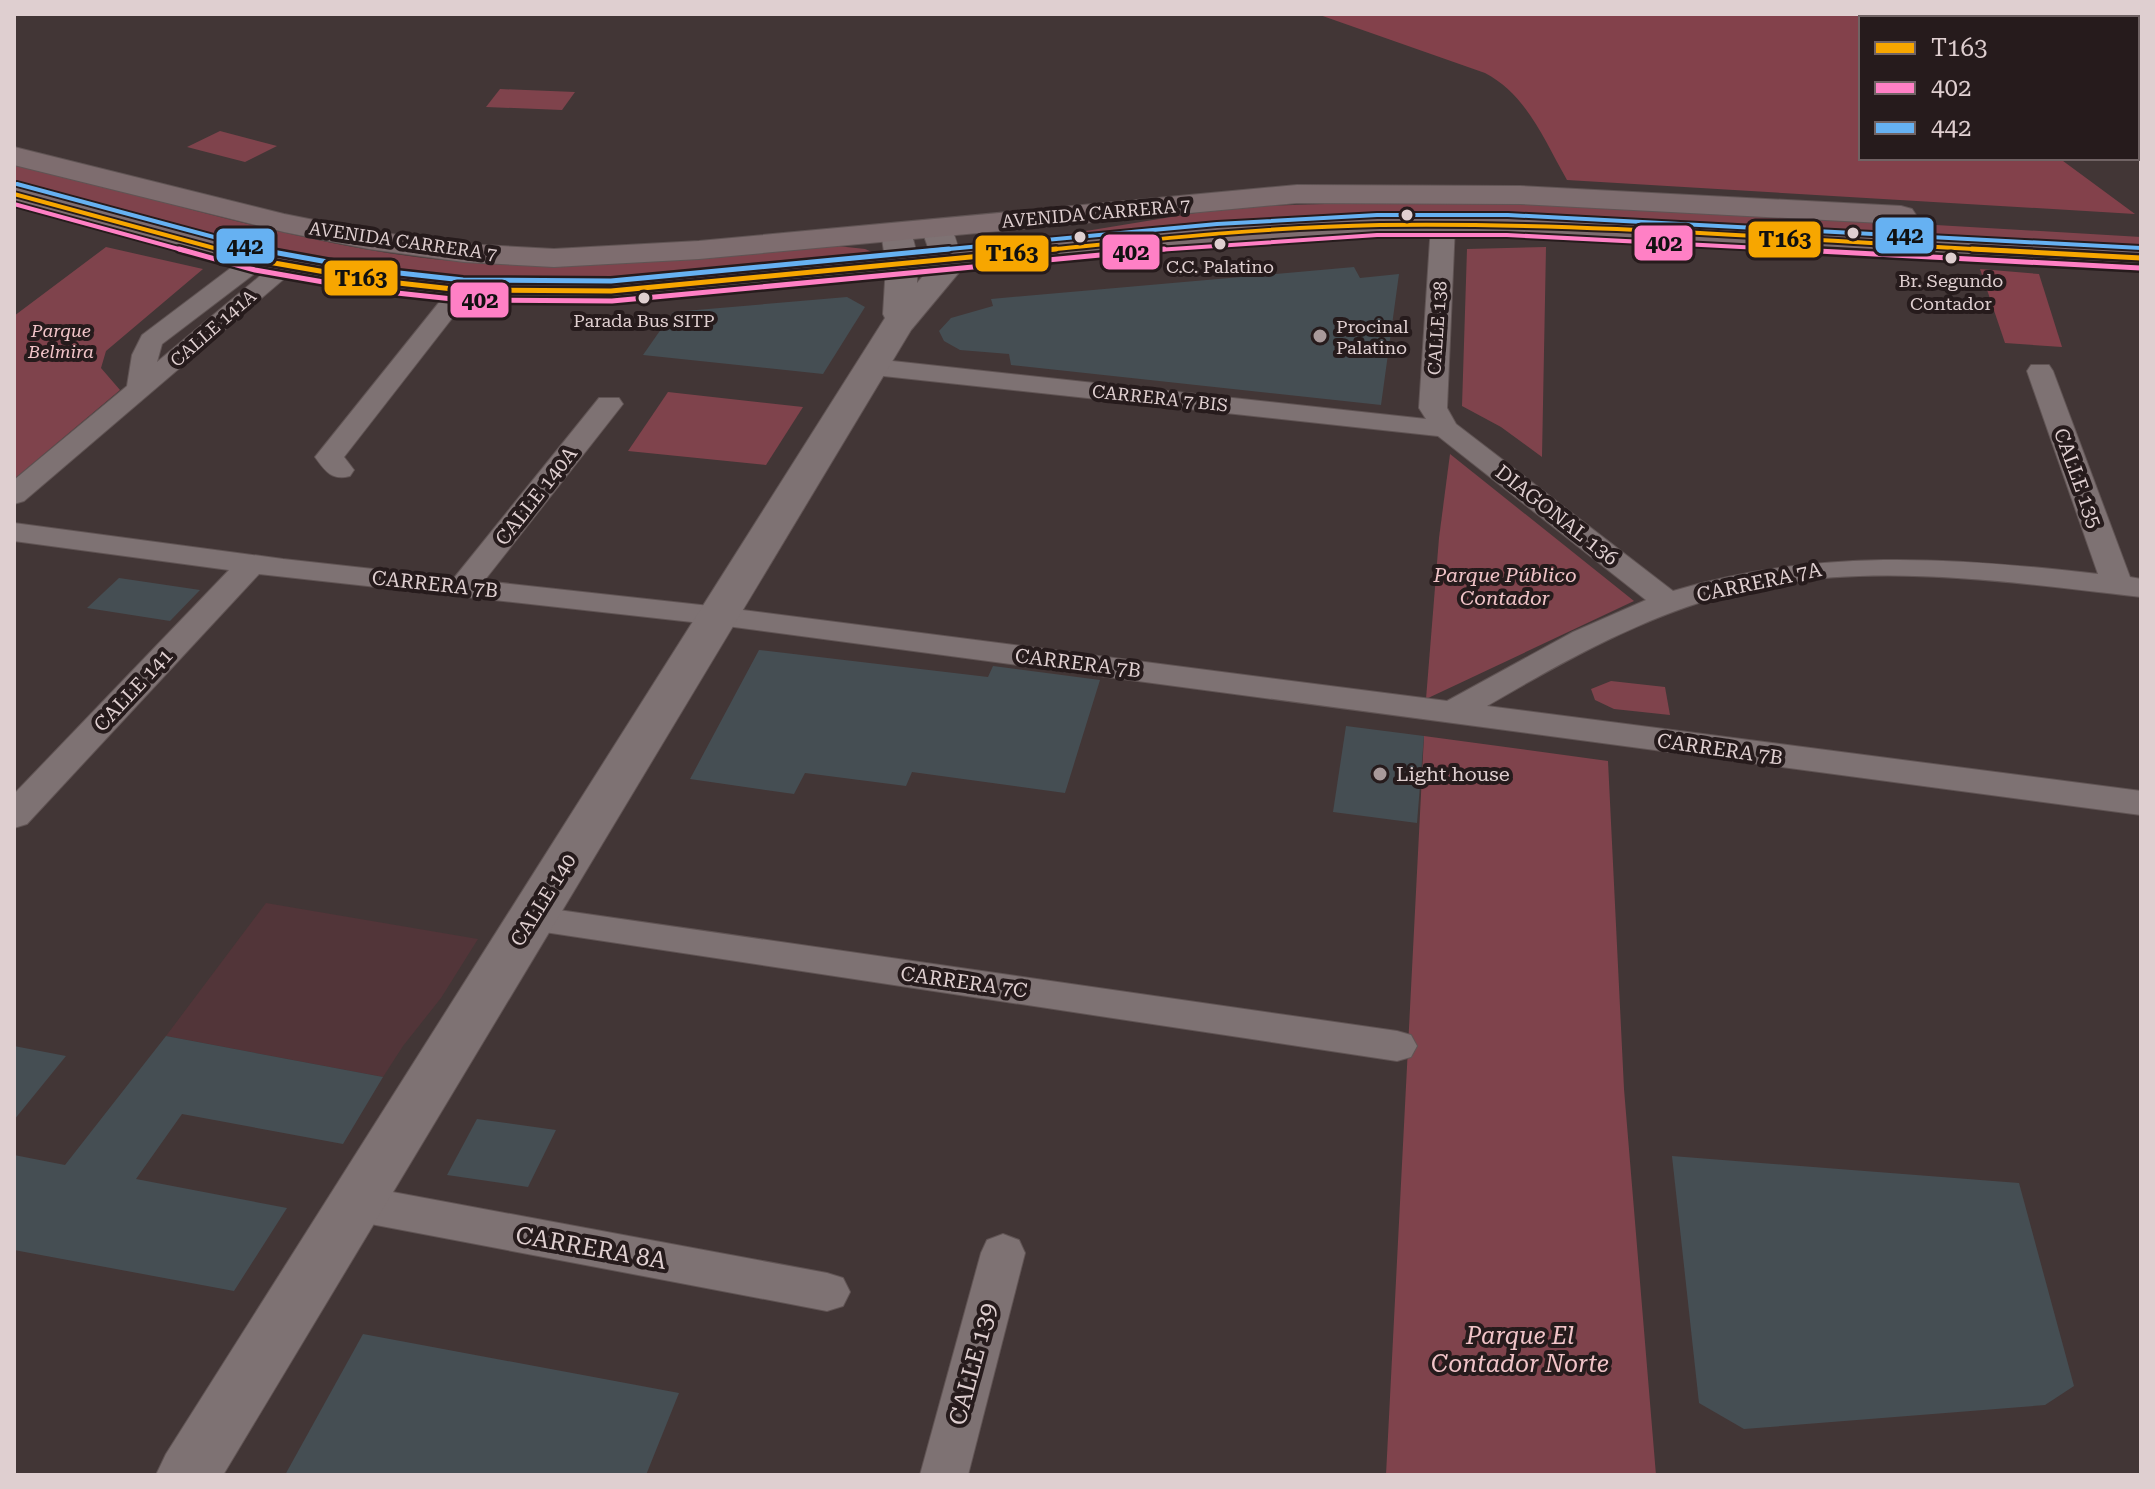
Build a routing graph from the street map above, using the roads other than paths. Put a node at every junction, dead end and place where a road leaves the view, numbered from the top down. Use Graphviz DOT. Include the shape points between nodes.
graph roads {
  1 [pos="14,156"];
  2 [pos="14,194"];
  3 [pos="1443,225"];
  4 [pos="2141,228"];
  5 [pos="896,232"];
  6 [pos="942,246"];
  7 [pos="2141,258"];
  8 [pos="272,263"];
  9 [pos="902,265"];
  10 [pos="462,290"];
  11 [pos="897,325"];
  12 [pos="874,367"];
  13 [pos="2040,371"];
  14 [pos="609,404"];
  15 [pos="1446,429"];
  16 [pos="340,470"];
  17 [pos="14,495"];
  18 [pos="14,532"];
  19 [pos="252,563"];
  20 [pos="2129,586"];
  21 [pos="463,587"];
  22 [pos="1668,602"];
  23 [pos="719,616"];
  24 [pos="1451,713"];
  25 [pos="2141,803"];
  26 [pos="14,816"];
  27 [pos="531,919"];
  28 [pos="1397,1046"];
  29 [pos="355,1203"];
  30 [pos="1003,1253"];
  31 [pos="827,1292"];
  32 [pos="188,1475"];
  33 [pos="944,1475"];
  1 -- 5 [label="main road, AVENIDA CARRERA 7" via="284,223 464,253 606,257"];
  2 -- 8 [label="main road, AVENIDA CARRERA 7"];
  3 -- 6 [label="main road, AVENIDA CARRERA 7"];
  3 -- 7 [label="main road, AVENIDA CARRERA 7"];
  3 -- 15 [label="street, CALLE 138" via="1432,396"];
  4 -- 6 [label="main road, AVENIDA CARRERA 7" via="1520,195 1297,194 1170,206 1098,226"];
  5 -- 6 [label="main road, AVENIDA CARRERA 7"];
  5 -- 9 [label="street, CALLE 140"];
  6 -- 9 [label="main road, AVENIDA CARRERA 7"];
  6 -- 11 [label="street, CALLE 140" via="942,274"];
  8 -- 10 [label="main road, AVENIDA CARRERA 7"];
  8 -- 17 [label="street, CALLE 141A" via="140,390"];
  9 -- 10 [label="main road, AVENIDA CARRERA 7" via="611,291"];
  9 -- 11 [label="street, CALLE 140"];
  10 -- 16 [label="street" via="329,457"];
  11 -- 12 [label="street, CALLE 140"];
  12 -- 15 [label="street, CARRERA 7 BIS"];
  12 -- 23 [label="street, CALLE 140"];
  13 -- 20 [label="street, CALLE 135"];
  14 -- 21 [label="street, CALLE 140A"];
  15 -- 22 [label="street, DIAGONAL 136"];
  18 -- 19 [label="street, CARRERA 7B"];
  19 -- 21 [label="street, CARRERA 7B"];
  19 -- 26 [label="street, CALLE 141"];
  20 -- 22 [label="street, CARRERA 7A" via="1962,568 1869,565 1782,574"];
  21 -- 23 [label="street, CARRERA 7B"];
  22 -- 24 [label="street, CARRERA 7A" via="1544,660"];
  23 -- 24 [label="street, CARRERA 7B"];
  23 -- 27 [label="street, CALLE 140"];
  24 -- 25 [label="street, CARRERA 7B"];
  27 -- 28 [label="street, CARRERA 7C"];
  27 -- 29 [label="street, CALLE 140"];
  29 -- 31 [label="street, CARRERA 8A"];
  29 -- 32 [label="street, CALLE 140"];
  30 -- 33 [label="street, CALLE 139"];
}
